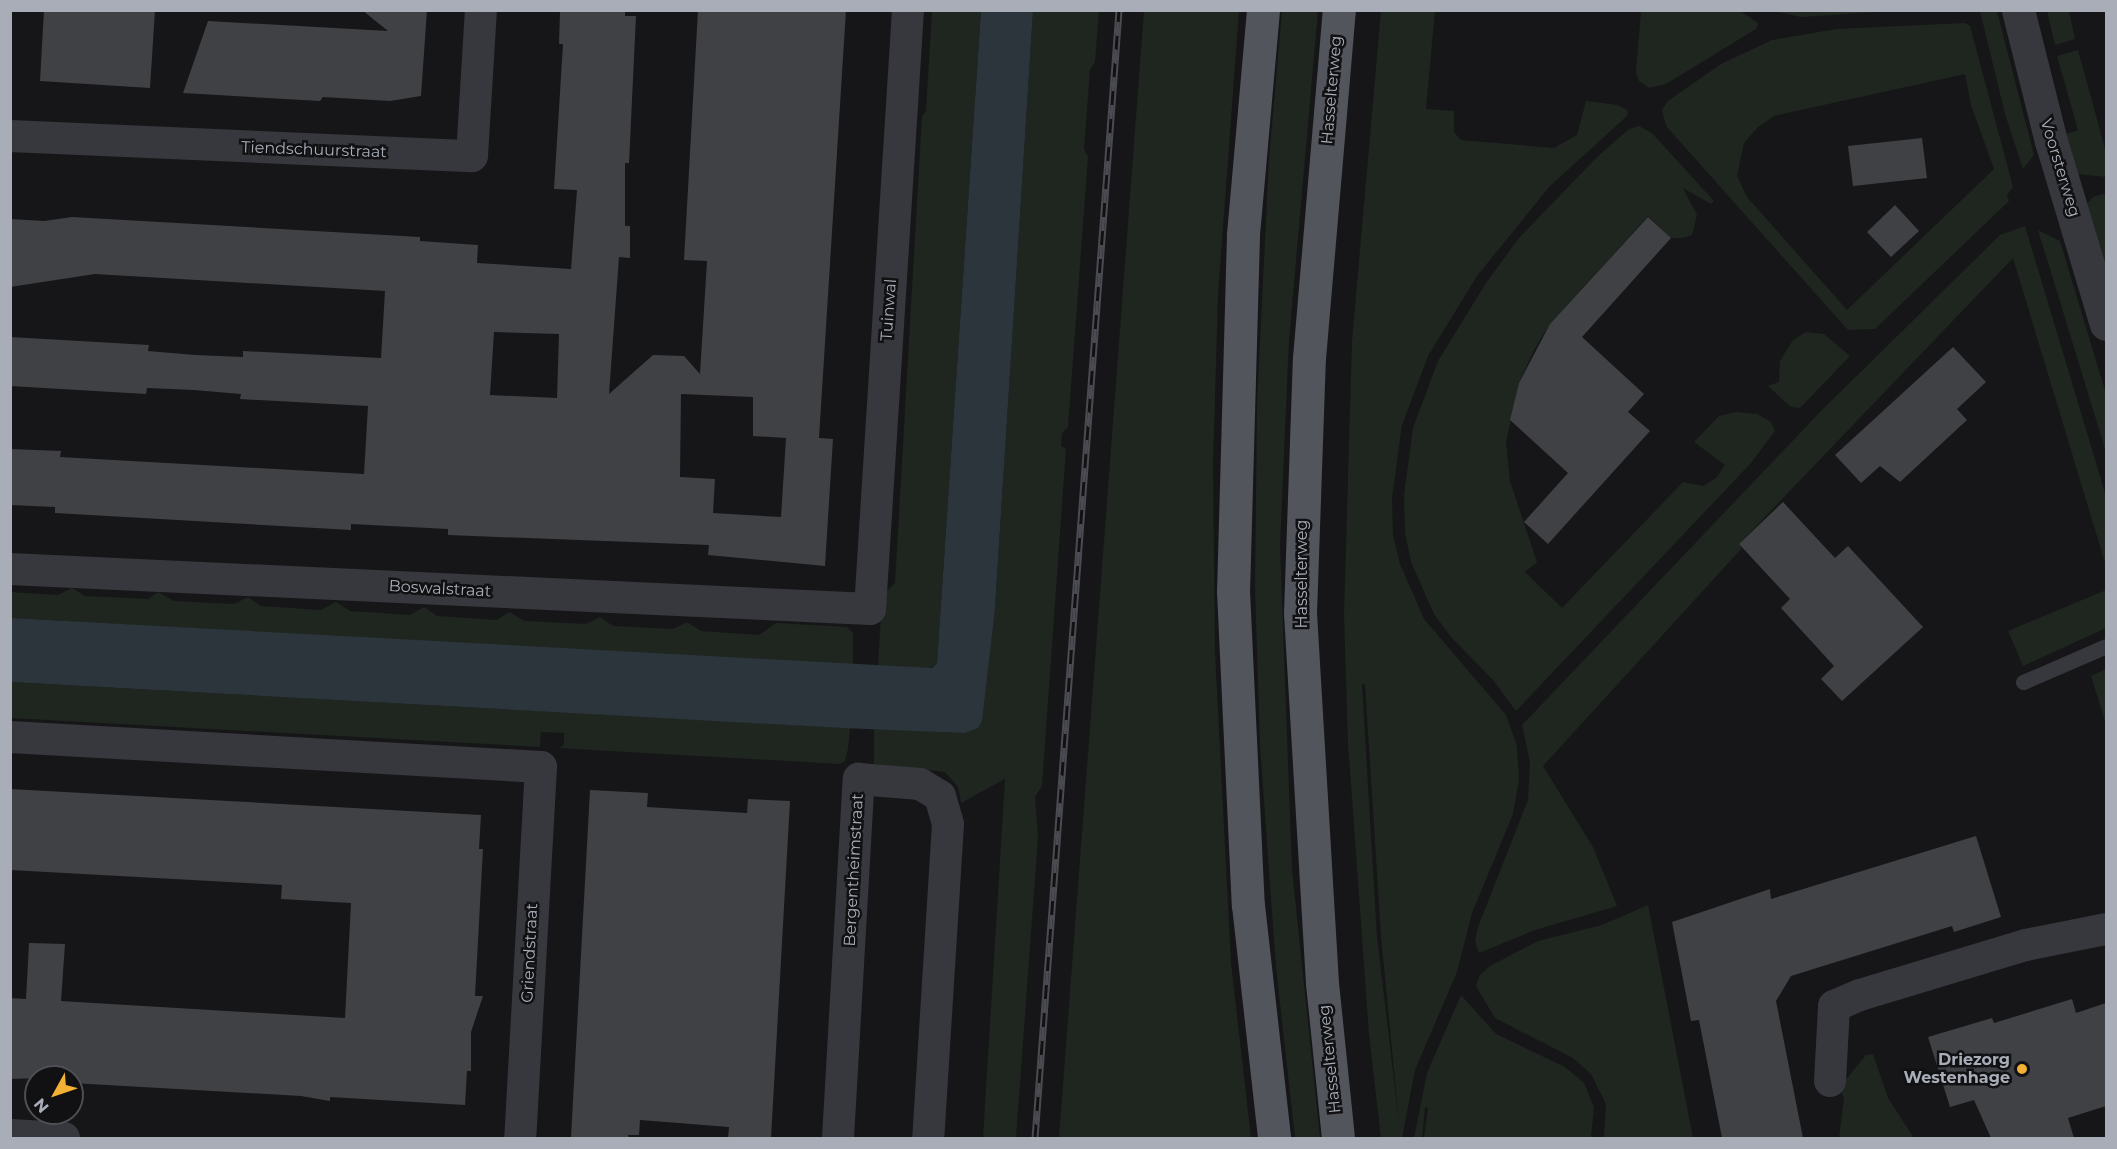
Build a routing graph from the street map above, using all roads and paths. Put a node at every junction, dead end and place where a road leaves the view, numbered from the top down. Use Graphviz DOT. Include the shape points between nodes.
graph roads {
  1 [pos="481,10"];
  2 [pos="908,10"];
  3 [pos="1263,10"];
  4 [pos="1339,10"];
  5 [pos="2018,10"];
  6 [pos="10,136"];
  7 [pos="2106,324"];
  8 [pos="10,569"];
  9 [pos="870,609"];
  10 [pos="2106,646"];
  11 [pos="2022,682"];
  12 [pos="10,737"];
  13 [pos="2106,929"];
  14 [pos="1830,1081"];
  15 [pos="10,1135"];
  16 [pos="63,1138"];
  17 [pos="520,1138"];
  18 [pos="838,1138"];
  19 [pos="928,1138"];
  20 [pos="1274,1138"];
  21 [pos="1338,1138"];
  1 -- 6 [label="street, Tiendschuurstraat" via="472,156"];
  2 -- 9 [label="street, Tuinwal"];
  3 -- 20 [label="main road" via="1243,235 1233,591 1248,905"];
  4 -- 21 [label="main road, Hasselterweg" via="1309,358 1300,613 1322,983"];
  5 -- 7 [label="street, Voorsterweg" via="2051,141"];
  8 -- 9 [label="street, Boswalstraat"];
  10 -- 11 [label="lane"];
  12 -- 17 [label="street, Griendstraat" via="541,767"];
  13 -- 14 [label="street" via="2026,945 1834,1006"];
  15 -- 16 [label="street"];
  18 -- 19 [label="street, Bergentheimstraat" via="859,779 920,784 940,796 948,824"];
}
